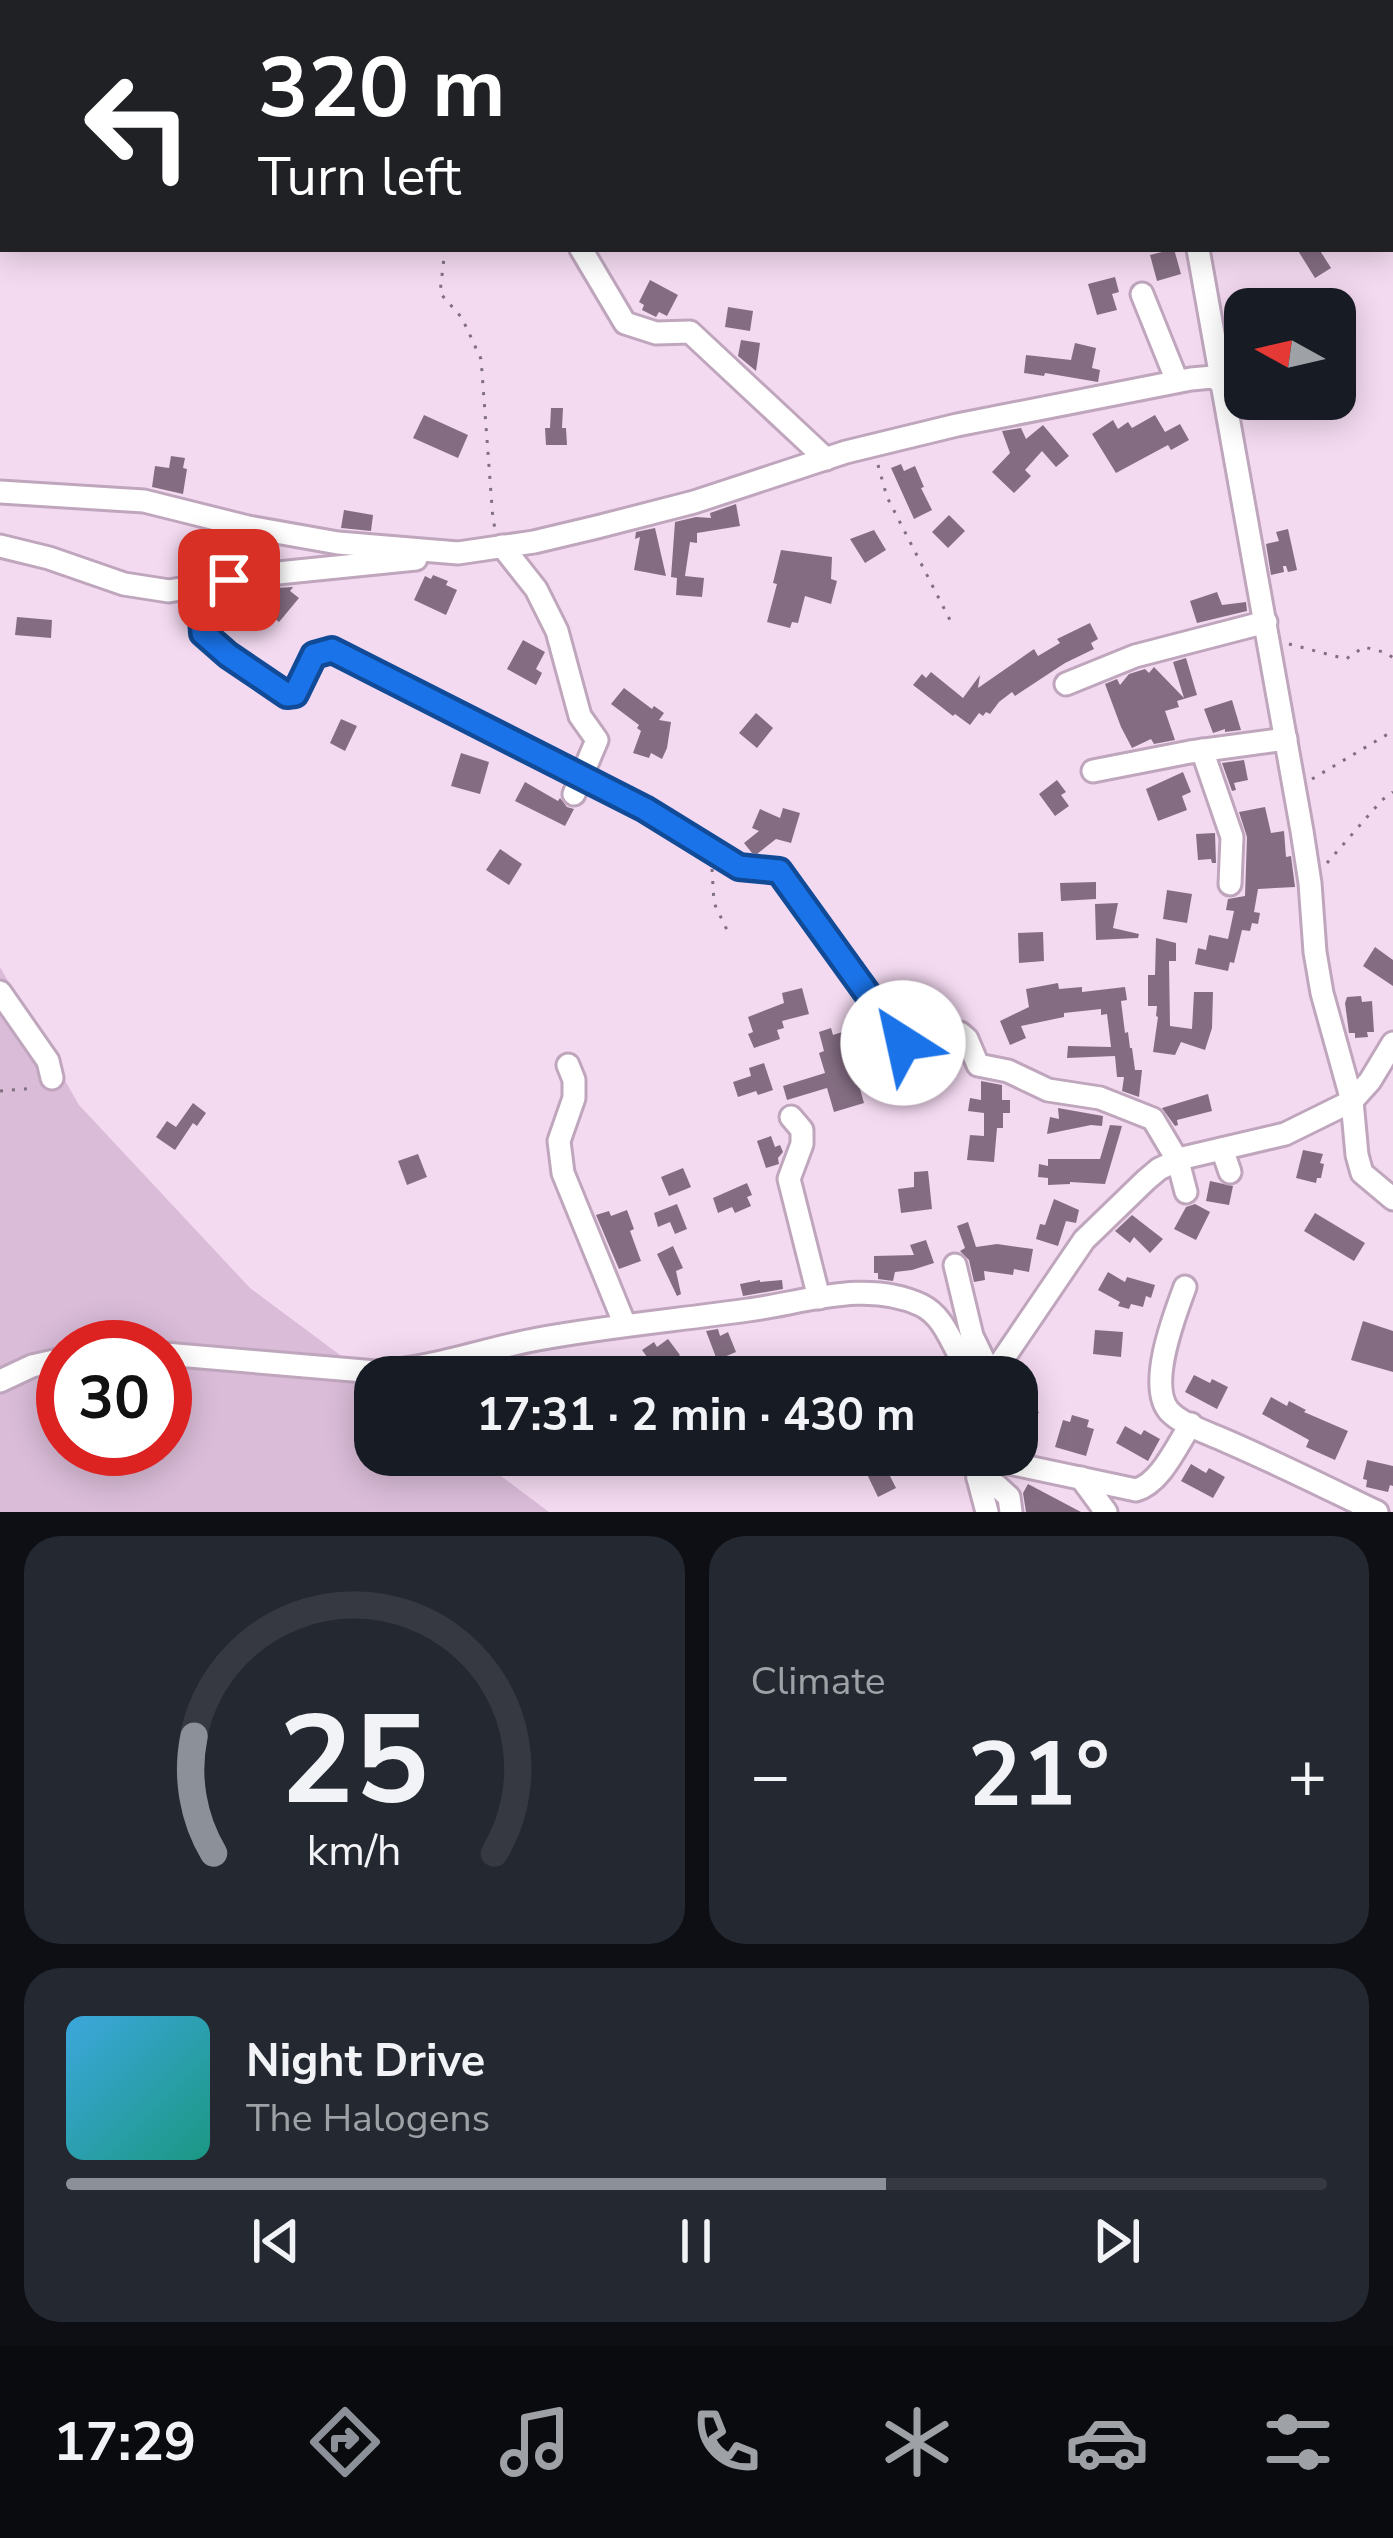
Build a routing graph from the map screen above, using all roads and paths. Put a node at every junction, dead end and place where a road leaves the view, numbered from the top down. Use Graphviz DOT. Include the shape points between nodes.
graph roads {
  1 [pos="445,252"];
  2 [pos="583,252"];
  3 [pos="1199,252"];
  4 [pos="1142,294"];
  5 [pos="1177,381"];
  6 [pos="1220,381"];
  7 [pos="870,446"];
  8 [pos="826,459"];
  9 [pos="0,492"];
  10 [pos="0,546"];
  11 [pos="502,546"];
  12 [pos="458,553"];
  13 [pos="200,585"];
  14 [pos="951,622"];
  15 [pos="1268,630"];
  16 [pos="1393,658"];
  17 [pos="1066,684"];
  18 [pos="1393,731"];
  19 [pos="1286,739"];
  20 [pos="1202,750"];
  21 [pos="1093,771"];
  22 [pos="577,785"];
  23 [pos="1294,790"];
  24 [pos="1393,792"];
  25 [pos="711,850"];
  26 [pos="1310,883"];
  27 [pos="1230,884"];
  28 [pos="728,932"];
  29 [pos="0,992"];
  30 [pos="1393,1043"];
  31 [pos="568,1065"];
  32 [pos="52,1078"];
  33 [pos="0,1091"];
  34 [pos="1352,1101"];
  35 [pos="790,1117"];
  36 [pos="1222,1149"];
  37 [pos="1178,1161"];
  38 [pos="1230,1172"];
  39 [pos="1186,1192"];
  40 [pos="1393,1199"];
  41 [pos="955,1265"];
  42 [pos="1185,1287"];
  43 [pos="819,1298"];
  44 [pos="625,1325"];
  45 [pos="192,1356"];
  46 [pos="961,1356"];
  47 [pos="980,1356"];
  48 [pos="1003,1356"];
  49 [pos="36,1365"];
  50 [pos="0,1381"];
  51 [pos="1190,1424"];
  52 [pos="1038,1472"];
  53 [pos="979,1476"];
  54 [pos="988,1476"];
  55 [pos="1081,1478"];
  56 [pos="987,1512"];
  57 [pos="1011,1512"];
  58 [pos="1106,1512"];
  59 [pos="1377,1512"];
  1 -- 11 [label="path" via="440,292 482,359 493,520"];
  2 -- 8 [label="street" via="625,323 690,332"];
  3 -- 6 [label="street"];
  4 -- 5 [label="street"];
  5 -- 6 [label="street"];
  5 -- 7 [label="street"];
  6 -- 15 [label="street"];
  7 -- 8 [label="street"];
  7 -- 14 [label="path"];
  8 -- 11 [label="street" via="694,502"];
  9 -- 12 [label="street" via="144,501 338,543"];
  10 -- 13 [label="street" via="124,584 169,591"];
  11 -- 12 [label="street"];
  11 -- 22 [label="street" via="557,631 580,716 597,740"];
  12 -- 13 [label="street"];
  13 -- 22 [label="street" via="203,633 287,695 295,694 314,655 332,650"];
  15 -- 16 [label="path" via="1346,659 1364,647"];
  15 -- 17 [label="street" via="1135,656"];
  15 -- 19 [label="street"];
  18 -- 23 [label="path"];
  19 -- 20 [label="street"];
  19 -- 23 [label="street"];
  20 -- 21 [label="street"];
  20 -- 27 [label="street" via="1232,837"];
  22 -- 25 [label="street" via="645,809"];
  23 -- 26 [label="street"];
  24 -- 26 [label="path"];
  25 -- 28 [label="path" via="714,903"];
  25 -- 37 [label="street" via="739,867 779,871 903,1043 960,1033 978,1065 1153,1119"];
  26 -- 34 [label="street" via="1318,973"];
  29 -- 32 [label="street"];
  30 -- 34 [label="street"];
  31 -- 44 [label="street" via="574,1098 559,1141 563,1172"];
  32 -- 33 [label="path" via="39,1088"];
  34 -- 36 [label="street" via="1286,1134"];
  34 -- 40 [label="street" via="1360,1168"];
  35 -- 43 [label="street" via="802,1144 790,1193"];
  36 -- 37 [label="street"];
  36 -- 38 [label="street"];
  37 -- 39 [label="street"];
  37 -- 48 [label="street" via="1146,1180 1084,1240"];
  41 -- 47 [label="street"];
  42 -- 51 [label="street" via="1161,1361 1169,1410"];
  43 -- 44 [label="street"];
  43 -- 46 [label="street" via="855,1293 919,1304"];
  44 -- 45 [label="street" via="400,1371"];
  49 -- 50 [label="street"];
  51 -- 55 [label="street" via="1146,1487"];
  51 -- 59 [label="street"];
  52 -- 55 [label="street"];
  53 -- 56 [label="street"];
  54 -- 57 [label="street" via="1009,1497"];
  55 -- 58 [label="street"];
}
